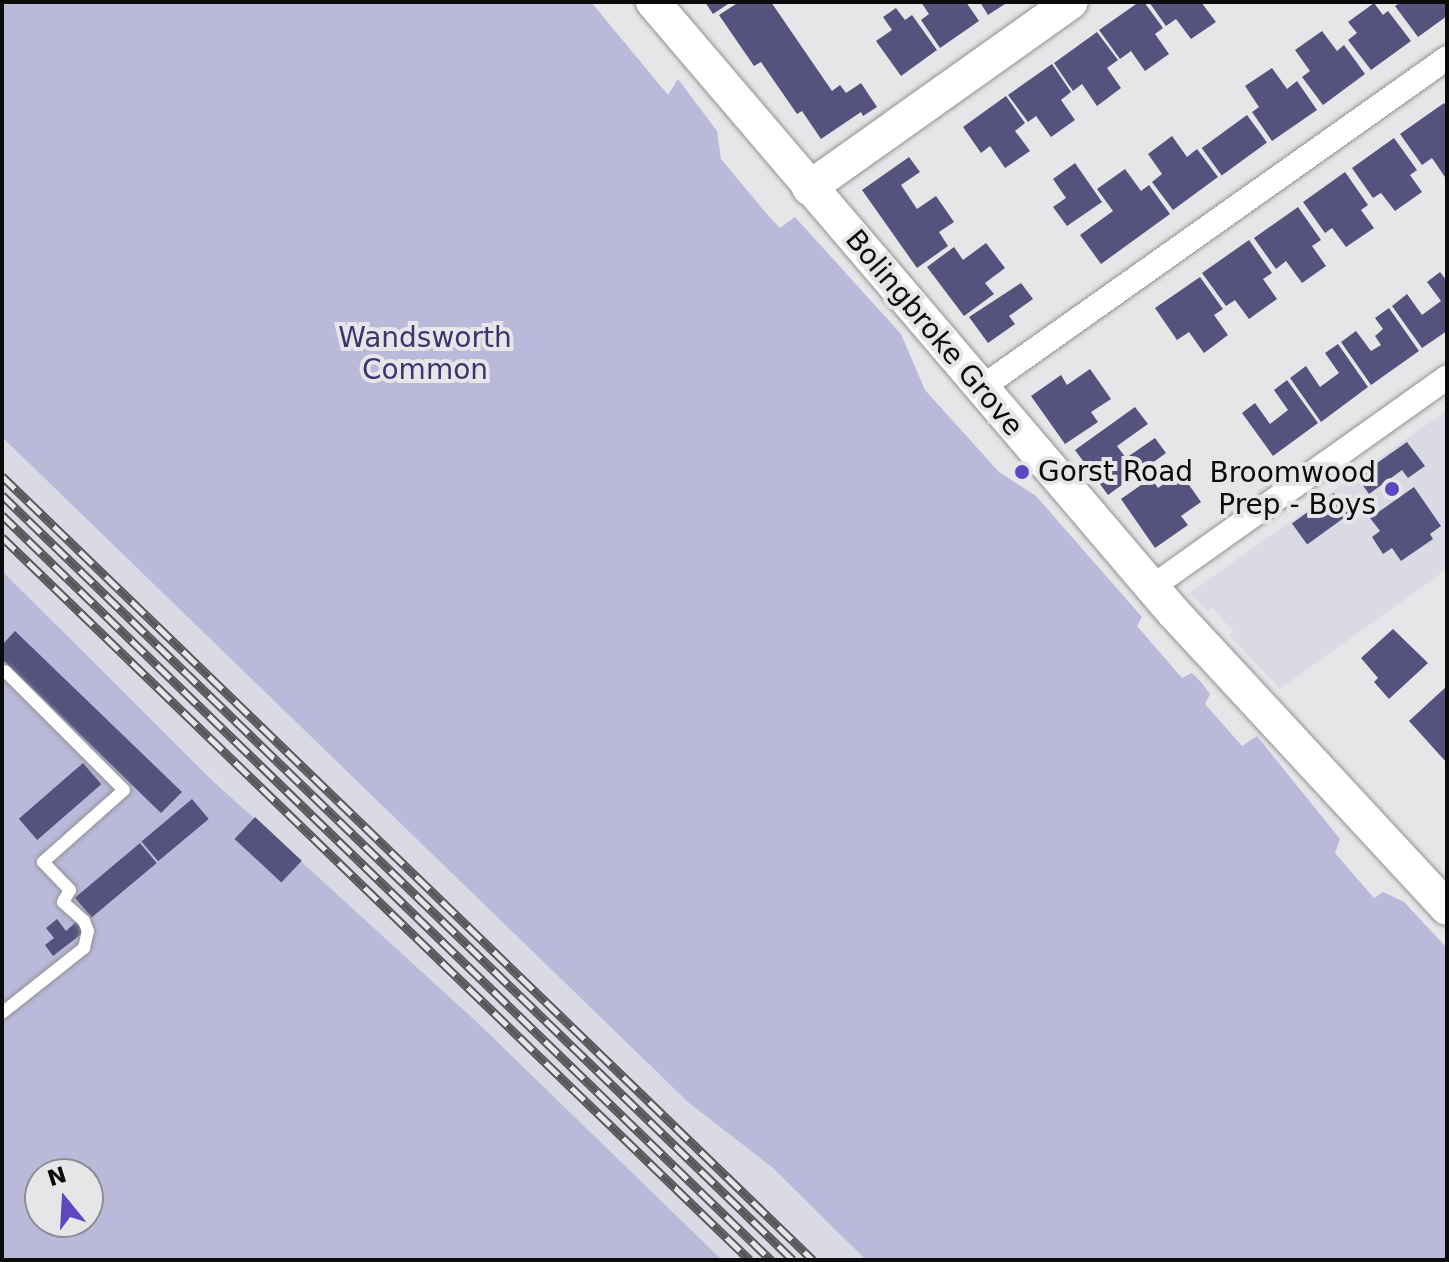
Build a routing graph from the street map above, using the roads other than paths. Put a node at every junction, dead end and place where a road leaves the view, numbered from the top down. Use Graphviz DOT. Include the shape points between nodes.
graph roads {
  1 [pos="653,2"];
  2 [pos="1071,2"];
  3 [pos="1447,58"];
  4 [pos="809,188"];
  5 [pos="1447,377"];
  6 [pos="981,388"];
  7 [pos="1152,587"];
  8 [pos="5,671"];
  9 [pos="1447,908"];
  10 [pos="2,1013"];
  1 -- 4 [label="main road, Bolingbroke Grove"];
  2 -- 4 [label="main road"];
  3 -- 6 [label="street"];
  4 -- 6 [label="main road, Bolingbroke Grove"];
  5 -- 7 [label="street"];
  6 -- 7 [label="main road, Bolingbroke Grove"];
  7 -- 9 [label="main road, Bolingbroke Grove"];
  8 -- 10 [label="lane" via="124,790 43,862 70,890 63,902 84,921 84,948"];
}
